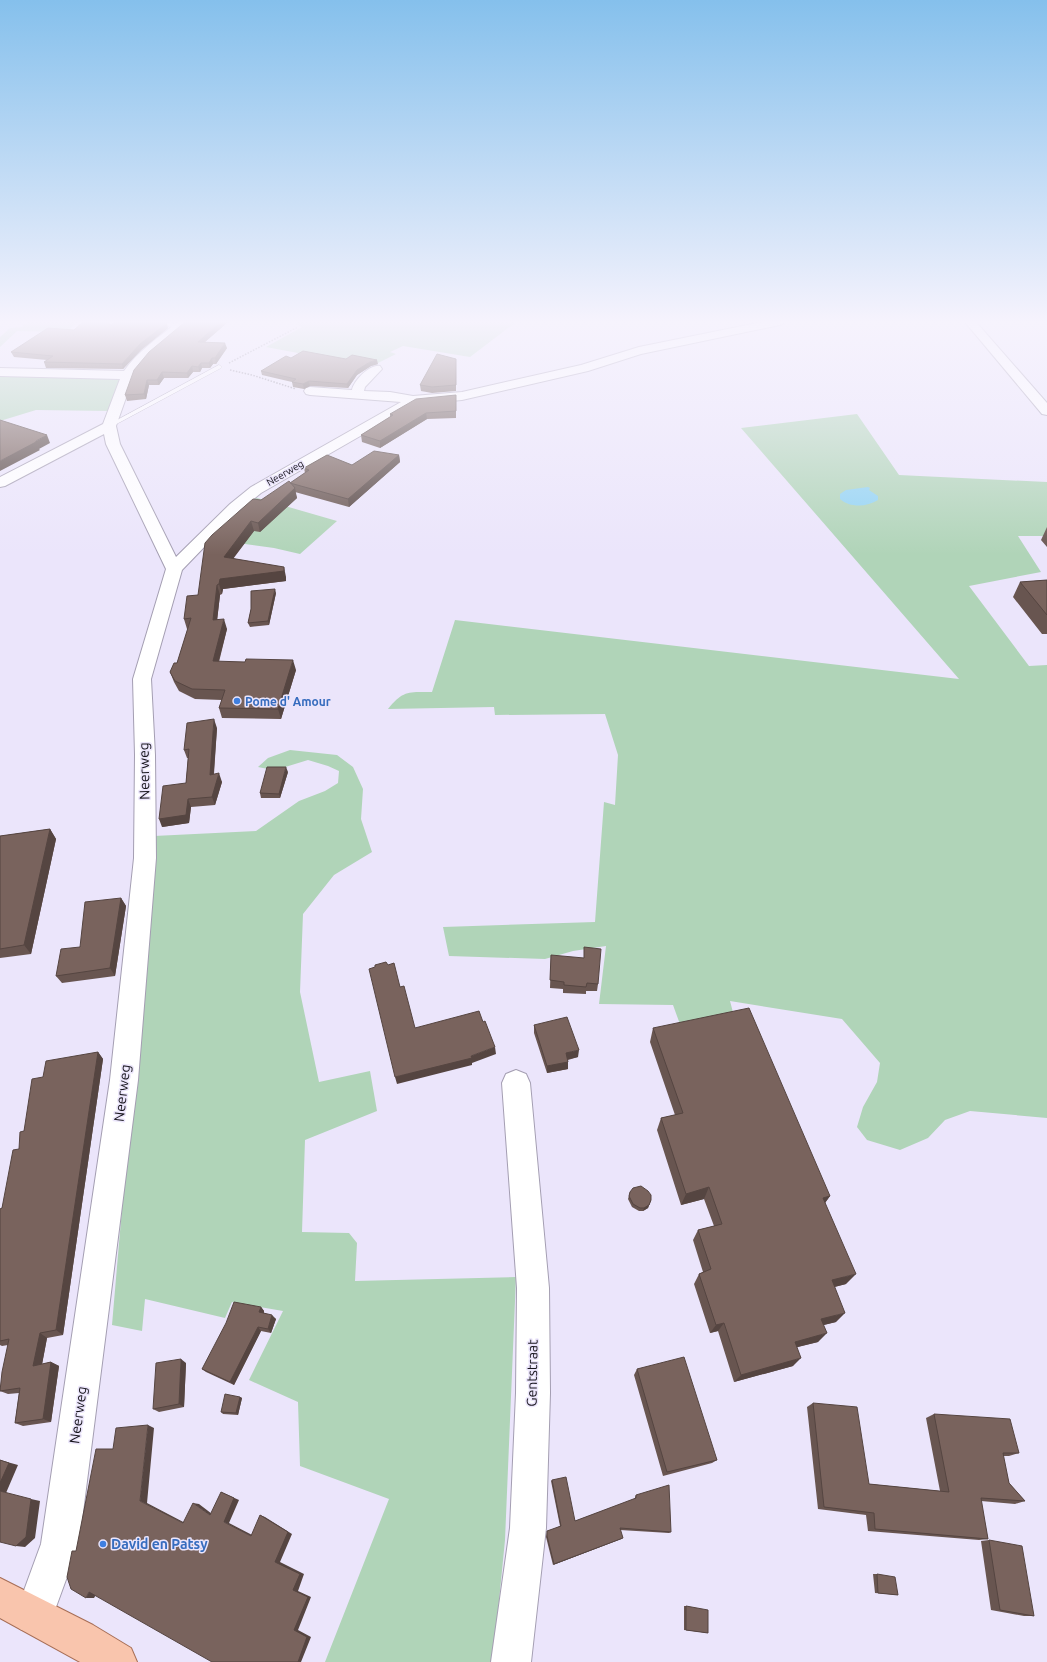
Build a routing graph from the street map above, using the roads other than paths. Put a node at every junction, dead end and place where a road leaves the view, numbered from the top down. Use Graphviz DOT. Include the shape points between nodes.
graph roads {
  1 [pos="118,400"];
  2 [pos="160,400"];
  3 [pos="409,400"];
  4 [pos="413,400"];
  5 [pos="418,400"];
  6 [pos="1037,400"];
  7 [pos="1047,411"];
  8 [pos="108,426"];
  9 [pos="0,483"];
  10 [pos="174,569"];
  11 [pos="516,1083"];
  12 [pos="0,1597"];
  13 [pos="34,1615"];
  14 [pos="117,1662"];
  15 [pos="511,1662"];
  1 -- 8 [label="street"];
  2 -- 8 [label="lane"];
  3 -- 4 [label="street, Neerweg"];
  4 -- 5 [label="street, Neerweg"];
  4 -- 10 [label="street, Neerweg" via="256,490 235,507"];
  6 -- 7 [label="street"];
  8 -- 9 [label="street"];
  8 -- 10 [label="street" via="113,444"];
  10 -- 13 [label="street, Neerweg" via="142,679 145,858 124,1080 60,1544"];
  11 -- 15 [label="street, Gentstraat" via="533,1288 533,1386 528,1528"];
  12 -- 13 [label="main road"];
  13 -- 14 [label="main road"];
}
